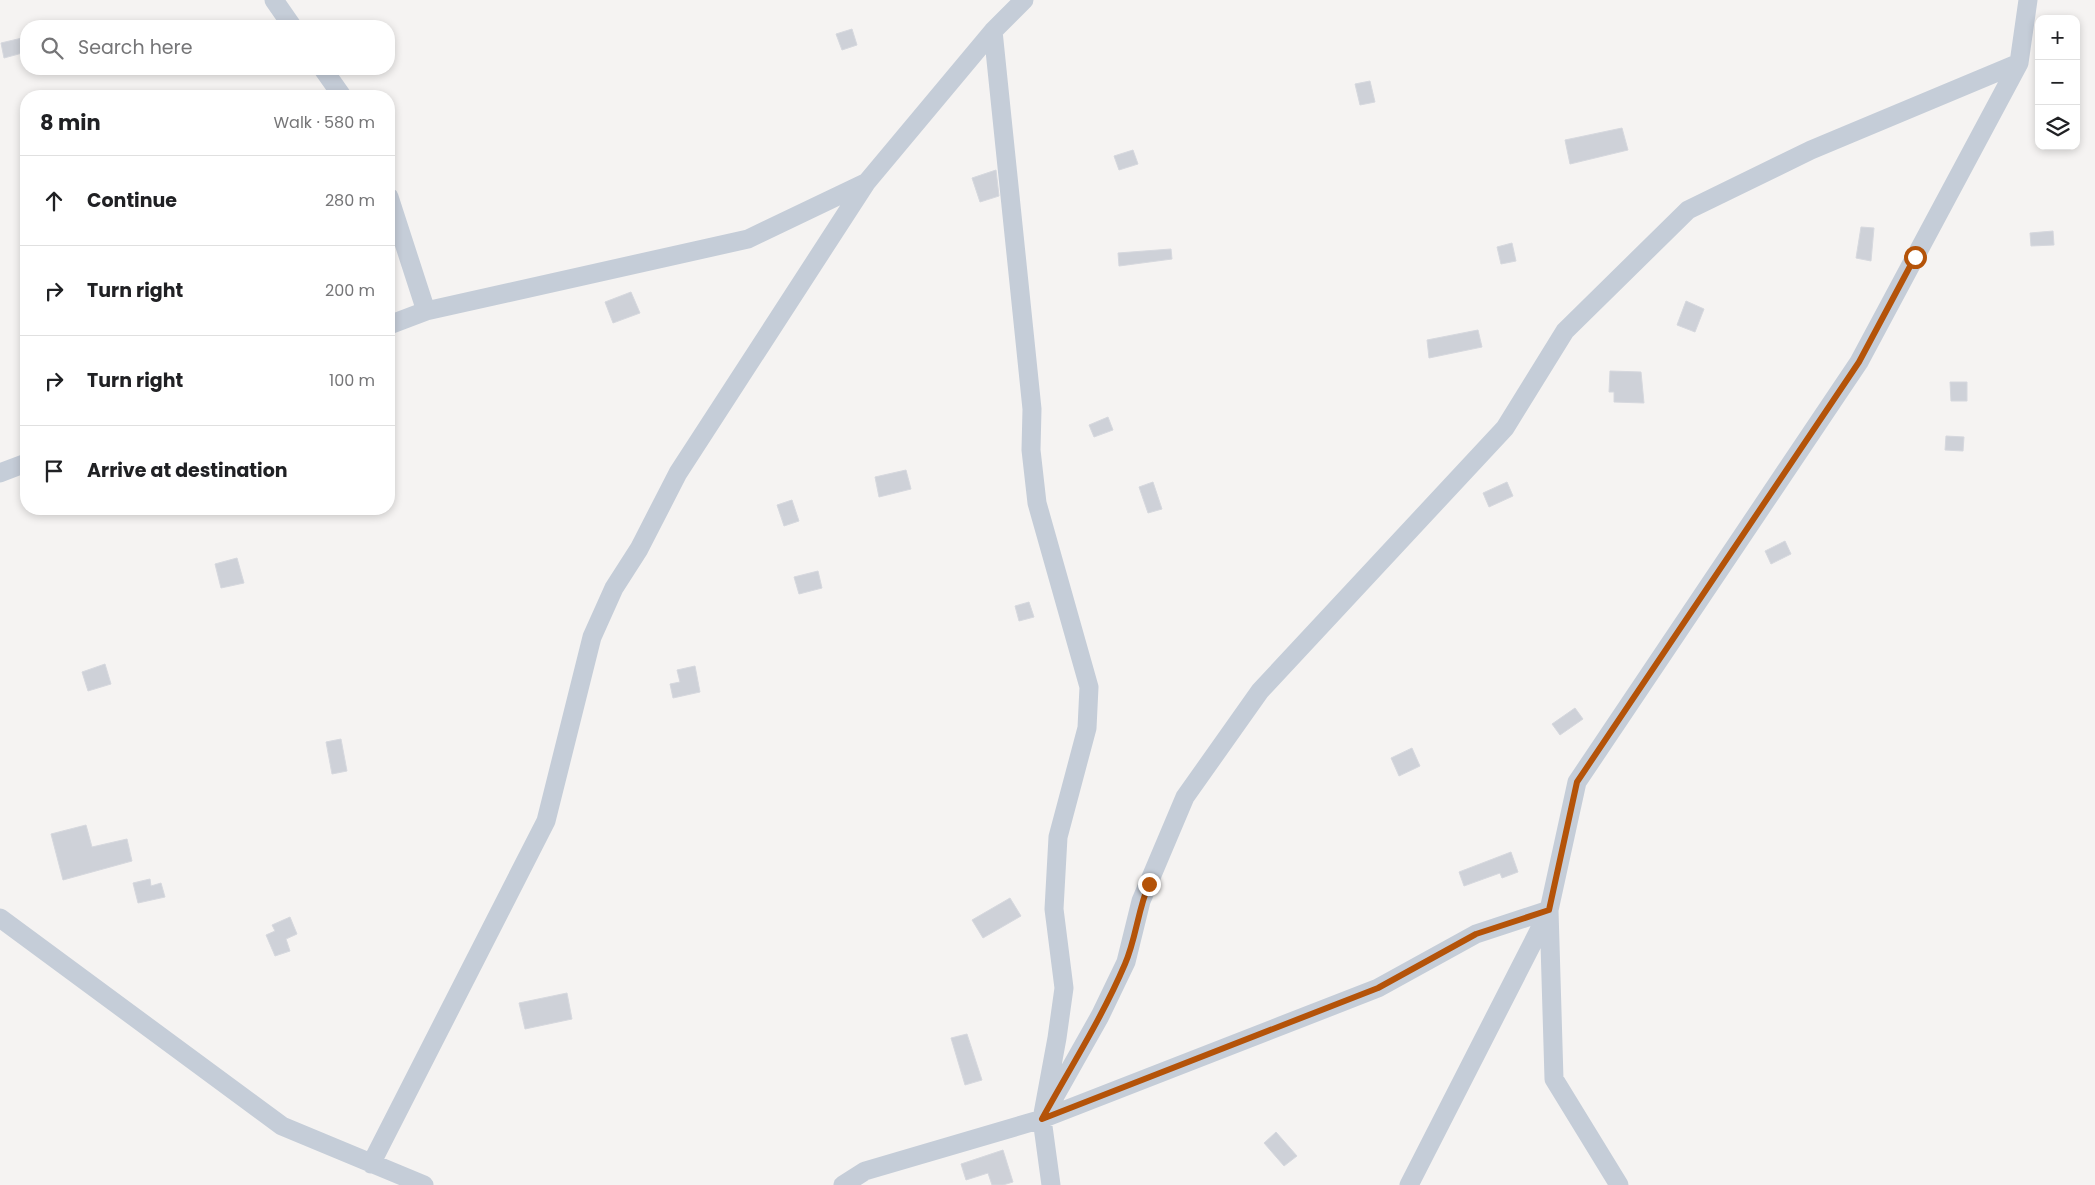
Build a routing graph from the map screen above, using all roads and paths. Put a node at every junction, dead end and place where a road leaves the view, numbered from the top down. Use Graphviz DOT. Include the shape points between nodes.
graph roads {
  1 [pos="274,0"];
  2 [pos="1024,0"];
  3 [pos="2028,0"];
  4 [pos="288,20"];
  5 [pos="993,31"];
  6 [pos="2019,63"];
  7 [pos="328,75"];
  8 [pos="338,90"];
  9 [pos="866,183"];
  10 [pos="395,215"];
  11 [pos="426,311"];
  12 [pos="395,323"];
  13 [pos="20,465"];
  14 [pos="0,473"];
  15 [pos="1549,910"];
  16 [pos="0,918"];
  17 [pos="1042,1119"];
  18 [pos="371,1164"];
  19 [pos="424,1185"];
  20 [pos="844,1185"];
  21 [pos="1051,1185"];
  22 [pos="1409,1185"];
  23 [pos="1619,1185"];
  1 -- 4 [label="street"];
  2 -- 5 [label="street"];
  3 -- 6 [label="street"];
  5 -- 9 [label="street"];
  5 -- 17 [label="street" via="1032,409 1031,450 1037,503 1089,687 1087,728 1058,837 1054,909 1064,988"];
  6 -- 15 [label="street" via="1859,362 1577,782"];
  6 -- 17 [label="street" via="1811,150 1688,210 1565,331 1504,428 1260,691 1185,797 1141,901 1126,962 1100,1016"];
  7 -- 8 [label="street"];
  9 -- 11 [label="street" via="748,239"];
  9 -- 18 [label="street" via="678,473 639,549 614,588 592,637 546,821"];
  10 -- 11 [label="street"];
  11 -- 12 [label="street"];
  13 -- 14 [label="street"];
  15 -- 17 [label="street" via="1476,934 1378,988"];
  15 -- 22 [label="street"];
  15 -- 23 [label="street" via="1554,1079"];
  16 -- 18 [label="street" via="282,1126"];
  17 -- 20 [label="street" via="865,1170"];
  17 -- 21 [label="street"];
  18 -- 19 [label="street"];
}
